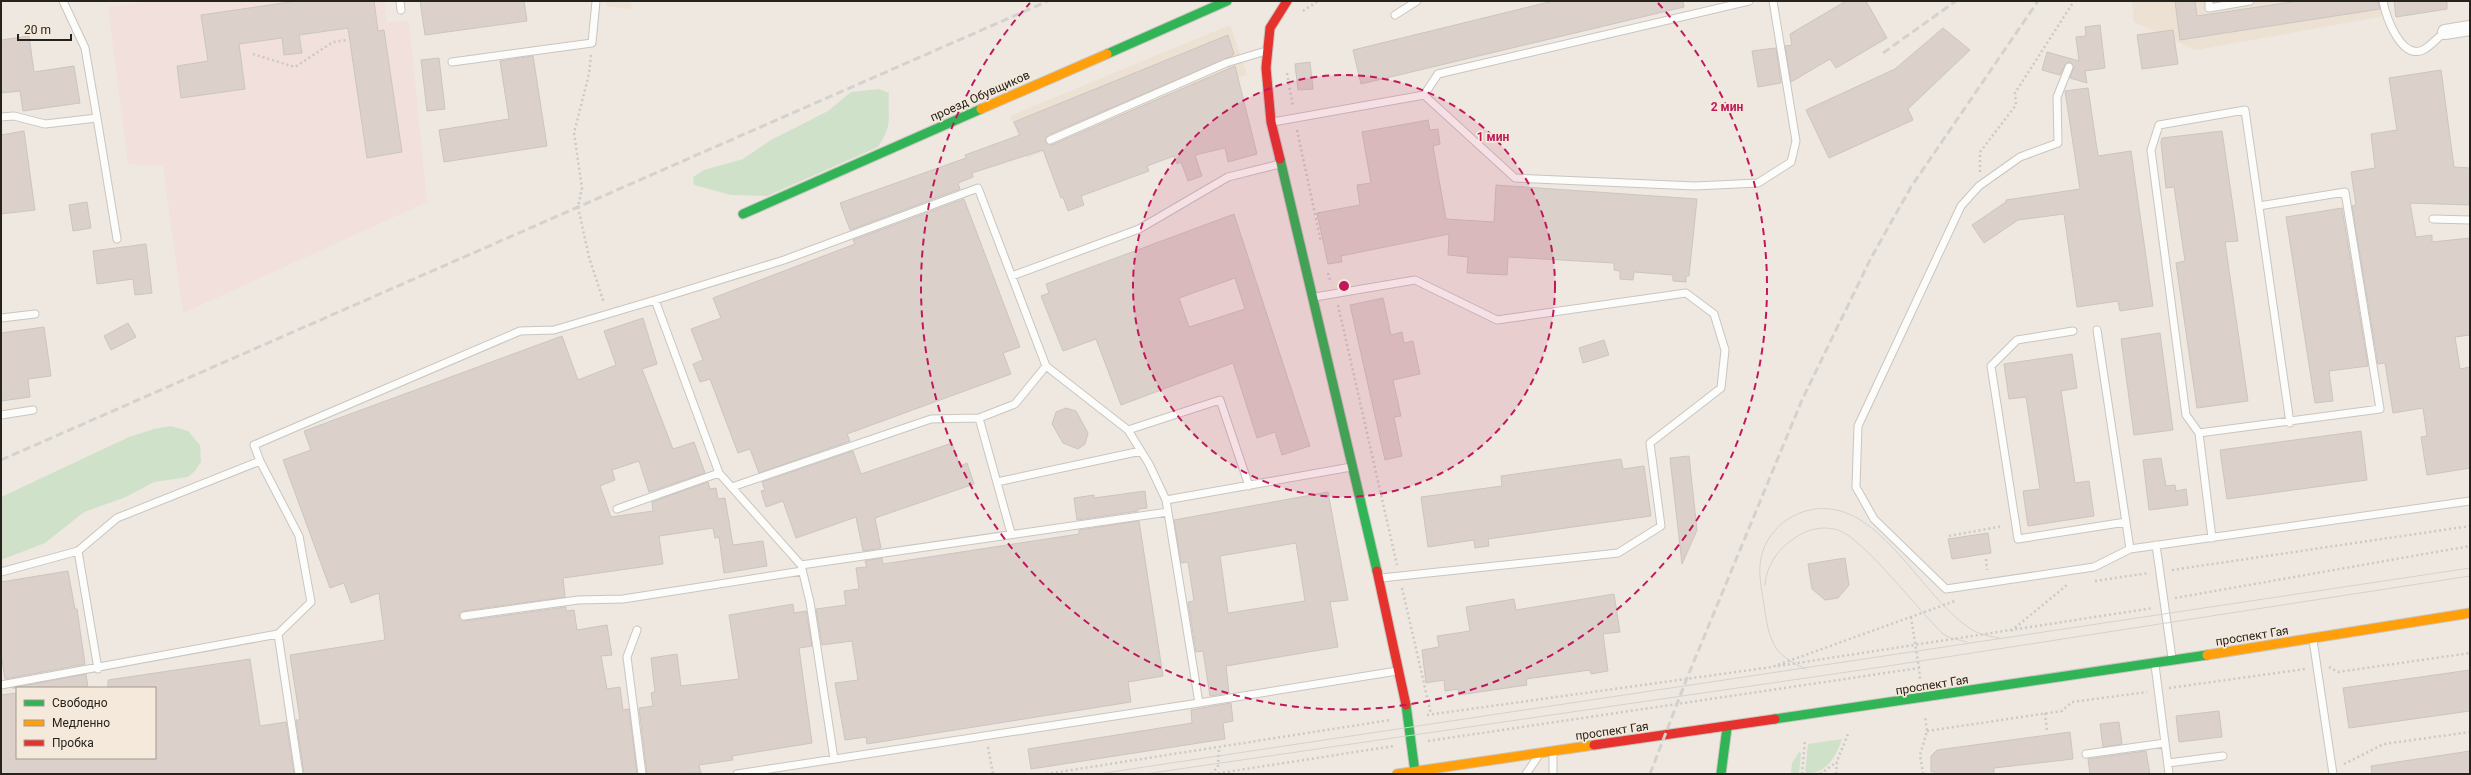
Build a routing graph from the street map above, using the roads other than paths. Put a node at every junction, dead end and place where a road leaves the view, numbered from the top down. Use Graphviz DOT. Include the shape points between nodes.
graph roads {
  1 [pos="63,1"];
  2 [pos="400,1"];
  3 [pos="596,1"];
  4 [pos="1227,1"];
  5 [pos="1286,1"];
  6 [pos="1417,1"];
  7 [pos="1749,1"];
  8 [pos="1773,1"];
  9 [pos="2209,1"];
  10 [pos="2250,1"];
  11 [pos="2383,1"];
  12 [pos="401,10"];
  13 [pos="1395,15"];
  14 [pos="2470,28"];
  15 [pos="2445,32"];
  16 [pos="1268,50"];
  17 [pos="452,62"];
  18 [pos="2069,67"];
  19 [pos="1424,95"];
  20 [pos="1,117"];
  21 [pos="97,118"];
  22 [pos="1271,122"];
  23 [pos="1050,140"];
  24 [pos="1280,164"];
  25 [pos="2259,206"];
  26 [pos="743,214"];
  27 [pos="2433,219"];
  28 [pos="2470,220"];
  29 [pos="117,239"];
  30 [pos="1012,276"];
  31 [pos="1312,297"];
  32 [pos="655,300"];
  33 [pos="35,314"];
  34 [pos="1,318"];
  35 [pos="2096,330"];
  36 [pos="2073,331"];
  37 [pos="1046,366"];
  38 [pos="33,410"];
  39 [pos="1,415"];
  40 [pos="979,418"];
  41 [pos="2290,423"];
  42 [pos="1128,430"];
  43 [pos="2199,433"];
  44 [pos="1141,451"];
  45 [pos="260,461"];
  46 [pos="1353,467"];
  47 [pos="719,473"];
  48 [pos="997,482"];
  49 [pos="1248,486"];
  50 [pos="732,487"];
  51 [pos="1166,500"];
  52 [pos="2470,501"];
  53 [pos="617,508"];
  54 [pos="1168,512"];
  55 [pos="2126,522"];
  56 [pos="1012,533"];
  57 [pos="2212,538"];
  58 [pos="2156,545"];
  59 [pos="2130,549"];
  60 [pos="78,552"];
  61 [pos="801,568"];
  62 [pos="1,572"];
  63 [pos="1379,578"];
  64 [pos="2470,613"];
  65 [pos="464,616"];
  66 [pos="637,630"];
  67 [pos="278,634"];
  68 [pos="2313,638"];
  69 [pos="2172,661"];
  70 [pos="2154,664"];
  71 [pos="98,668"];
  72 [pos="1399,671"];
  73 [pos="1,685"];
  74 [pos="1199,703"];
  75 [pos="1727,728"];
  76 [pos="2165,743"];
  77 [pos="1553,752"];
  78 [pos="1540,754"];
  79 [pos="2086,754"];
  80 [pos="2223,756"];
  81 [pos="834,759"];
  82 [pos="2168,763"];
  83 [pos="1415,772"];
  84 [pos="2333,772"];
  85 [pos="299,774"];
  86 [pos="642,774"];
  87 [pos="737,774"];
  88 [pos="1397,774"];
  89 [pos="1526,774"];
  90 [pos="1553,774"];
  91 [pos="1721,774"];
  92 [pos="2169,774"];
  1 -- 21 [label="lane" via="85,48"];
  2 -- 12 [label="lane"];
  3 -- 17 [label="lane" via="592,43"];
  4 -- 26 [label="street, проезд Обувщиков"];
  5 -- 16 [label="street" via="1270,28"];
  6 -- 13 [label="lane"];
  7 -- 19 [label="lane" via="1438,74"];
  8 -- 19 [label="lane" via="1796,141 1791,162 1758,183 1695,186 1515,178"];
  9 -- 10 [label="lane" via="2210,8"];
  11 -- 15 [label="lane" via="2392,29 2401,44 2410,50 2423,50"];
  14 -- 15 [label="street"];
  16 -- 22 [label="street" via="1266,68"];
  16 -- 23 [label="lane" via="1226,63"];
  18 -- 59 [label="lane" via="2057,97 2058,143 2020,157 1980,186 1961,206 1858,426 1856,487 1874,519 1946,589 2094,567"];
  19 -- 22 [label="lane"];
  20 -- 21 [label="lane" via="14,116 45,124"];
  21 -- 29 [label="lane"];
  22 -- 24 [label="street"];
  24 -- 30 [label="lane" via="1228,177 1139,229"];
  24 -- 31 [label="street"];
  25 -- 41 [label="lane"];
  25 -- 41 [label="lane" via="2345,192 2380,409"];
  25 -- 43 [label="lane" via="2245,110 2159,125 2151,150 2186,414"];
  27 -- 28 [label="lane"];
  30 -- 32 [label="lane" via="978,188 784,260"];
  30 -- 37 [label="lane"];
  31 -- 46 [label="street"];
  31 -- 63 [label="lane" via="1415,280 1497,320 1686,293 1714,314 1725,350 1721,388 1650,443 1661,526 1618,553"];
  32 -- 45 [label="lane" via="554,330 520,331 254,445"];
  32 -- 47 [label="lane"];
  33 -- 34 [label="lane"];
  35 -- 55 [label="lane"];
  36 -- 55 [label="lane" via="2017,340 1991,366 2018,539"];
  37 -- 40 [label="lane" via="1015,404"];
  37 -- 42 [label="lane"];
  38 -- 39 [label="lane"];
  40 -- 48 [label="lane"];
  40 -- 50 [label="lane" via="931,419"];
  41 -- 43 [label="lane"];
  42 -- 44 [label="lane"];
  42 -- 49 [label="lane" via="1220,400"];
  43 -- 57 [label="lane"];
  44 -- 48 [label="lane"];
  44 -- 51 [label="lane"];
  45 -- 60 [label="lane" via="117,518"];
  45 -- 67 [label="lane" via="299,536 310,602"];
  46 -- 49 [label="lane"];
  46 -- 63 [label="street"];
  47 -- 50 [label="lane"];
  47 -- 53 [label="lane"];
  48 -- 56 [label="lane"];
  49 -- 51 [label="lane"];
  50 -- 61 [label="lane"];
  51 -- 54 [label="lane"];
  52 -- 57 [label="lane"];
  54 -- 56 [label="lane"];
  54 -- 74 [label="lane"];
  55 -- 59 [label="lane"];
  56 -- 61 [label="lane"];
  57 -- 58 [label="lane"];
  58 -- 59 [label="lane"];
  58 -- 69 [label="lane"];
  60 -- 62 [label="lane"];
  60 -- 71 [label="lane"];
  61 -- 65 [label="lane" via="623,599 578,600"];
  61 -- 81 [label="lane" via="810,602"];
  63 -- 72 [label="street"];
  64 -- 68 [label="street, проспект Гая"];
  66 -- 86 [label="lane" via="627,658"];
  67 -- 71 [label="lane"];
  67 -- 85 [label="lane"];
  68 -- 69 [label="street, проспект Гая"];
  68 -- 84 [label="lane"];
  69 -- 70 [label="street, проспект Гая"];
  70 -- 75 [label="street, проспект Гая"];
  70 -- 76 [label="lane"];
  71 -- 73 [label="lane"];
  72 -- 74 [label="lane"];
  72 -- 83 [label="street"];
  74 -- 81 [label="lane"];
  75 -- 77 [label="street, проспект Гая"];
  75 -- 91 [label="street"];
  76 -- 79 [label="lane"];
  76 -- 82 [label="lane"];
  77 -- 78 [label="street, проспект Гая"];
  77 -- 90 [label="lane"];
  78 -- 83 [label="street, проспект Гая"];
  78 -- 89 [label="lane"];
  80 -- 82 [label="lane"];
  81 -- 87 [label="lane"];
  82 -- 92 [label="lane"];
  83 -- 88 [label="street, проспект Гая"];
}
